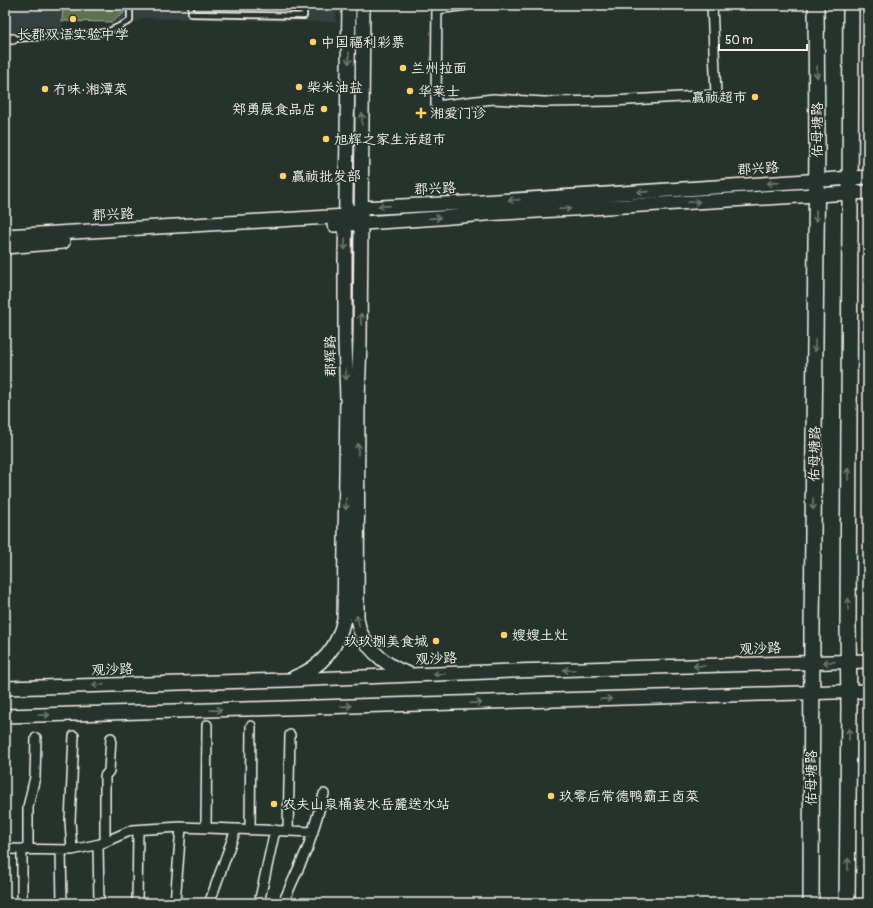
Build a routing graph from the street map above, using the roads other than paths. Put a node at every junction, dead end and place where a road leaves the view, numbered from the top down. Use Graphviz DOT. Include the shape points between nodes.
graph roads {
  1 [pos="130,5"];
  2 [pos="191,5"];
  3 [pos="304,5"];
  4 [pos="350,5"];
  5 [pos="363,5"];
  6 [pos="467,5"];
  7 [pos="712,5"];
  8 [pos="816,5"];
  9 [pos="851,5"];
  10 [pos="437,7"];
  11 [pos="9,39"];
  12 [pos="868,177"];
  13 [pos="850,178"];
  14 [pos="817,180"];
  15 [pos="868,192"];
  16 [pos="850,193"];
  17 [pos="816,195"];
  18 [pos="361,208"];
  19 [pos="346,220"];
  20 [pos="361,223"];
  21 [pos="5,236"];
  22 [pos="5,247"];
  23 [pos="868,661"];
  24 [pos="848,662"];
  25 [pos="812,663"];
  26 [pos="412,675"];
  27 [pos="288,680"];
  28 [pos="5,688"];
  29 [pos="868,691"];
  30 [pos="849,692"];
  31 [pos="812,693"];
  32 [pos="5,716"];
  33 [pos="207,725"];
  34 [pos="251,726"];
  35 [pos="290,735"];
  36 [pos="74,736"];
  37 [pos="36,738"];
  38 [pos="111,738"];
  39 [pos="324,794"];
  40 [pos="181,827"];
  41 [pos="206,827"];
  42 [pos="236,829"];
  43 [pos="250,829"];
  44 [pos="138,830"];
  45 [pos="275,830"];
  46 [pos="288,831"];
  47 [pos="313,832"];
  48 [pos="102,844"];
  49 [pos="5,849"];
  50 [pos="25,849"];
  51 [pos="61,850"];
  52 [pos="72,850"];
  53 [pos="22,903"];
  54 [pos="62,903"];
  55 [pos="100,903"];
  56 [pos="137,903"];
  57 [pos="175,903"];
  58 [pos="208,903"];
  59 [pos="259,903"];
  60 [pos="283,903"];
  61 [pos="811,903"];
  62 [pos="847,903"];
  1 -- 11 [label="lane" via="130,21 109,31"];
  2 -- 3 [label="lane" via="191,14 304,16"];
  4 -- 19 [label="main road, 郡辉路, one-way"];
  18 -- 5 [label="main road, 郡辉路, one-way"];
  6 -- 10 [label="street"];
  7 -- 10 [label="street" via="716,95 612,101 544,102 493,99 436,106"];
  8 -- 14 [label="main road, 佑母塘路, one-way"];
  9 -- 13 [label="main road"];
  12 -- 13 [label="main road, 郡兴路"];
  13 -- 14 [label="main road, 郡兴路"];
  13 -- 16 [label="main road"];
  14 -- 17 [label="main road, 佑母塘路"];
  14 -- 18 [label="main road, 郡兴路, one-way"];
  15 -- 16 [label="main road, 郡兴路"];
  16 -- 17 [label="main road, 郡兴路"];
  24 -- 16 [label="main road, one-way"];
  20 -- 17 [label="main road, 郡兴路, one-way"];
  17 -- 25 [label="main road, 佑母塘路, one-way"];
  18 -- 19 [label="main road, 郡兴路"];
  18 -- 20 [label="main road, 郡辉路"];
  19 -- 20 [label="main road, 郡兴路"];
  19 -- 21 [label="main road, 郡兴路"];
  19 -- 22 [label="main road, 郡兴路"];
  19 -- 27 [label="main road, 郡辉路, one-way" via="344,619 338,639 324,659 308,671"];
  26 -- 20 [label="main road, 郡辉路, one-way" via="392,666 374,652 362,635 357,617"];
  23 -- 24 [label="main road, 观沙路"];
  24 -- 25 [label="main road, 观沙路, one-way"];
  24 -- 30 [label="main road"];
  25 -- 26 [label="main road, 观沙路, one-way"];
  25 -- 31 [label="main road, 佑母塘路"];
  26 -- 27 [label="main road, 观沙路"];
  27 -- 28 [label="main road, 观沙路, one-way"];
  29 -- 30 [label="main road"];
  30 -- 31 [label="main road"];
  62 -- 30 [label="main road, one-way"];
  32 -- 31 [label="main road, one-way"];
  31 -- 61 [label="main road, 佑母塘路"];
  33 -- 41 [label="street"];
  34 -- 43 [label="street"];
  35 -- 46 [label="street"];
  36 -- 52 [label="street" via="70,821"];
  37 -- 50 [label="street" via="35,776 28,808"];
  38 -- 48 [label="street" via="109,771 105,776"];
  39 -- 47 [label="street"];
  40 -- 41 [label="street"];
  40 -- 44 [label="street"];
  40 -- 57 [label="street"];
  41 -- 42 [label="street"];
  42 -- 43 [label="street"];
  42 -- 58 [label="street"];
  43 -- 45 [label="street"];
  44 -- 48 [label="street" via="132,830"];
  44 -- 56 [label="street"];
  45 -- 46 [label="street"];
  45 -- 59 [label="street"];
  46 -- 47 [label="street"];
  47 -- 60 [label="street"];
  48 -- 52 [label="street"];
  48 -- 55 [label="street"];
  49 -- 50 [label="street"];
  50 -- 51 [label="street"];
  50 -- 53 [label="street"];
  51 -- 52 [label="street"];
  51 -- 54 [label="street"];
}
